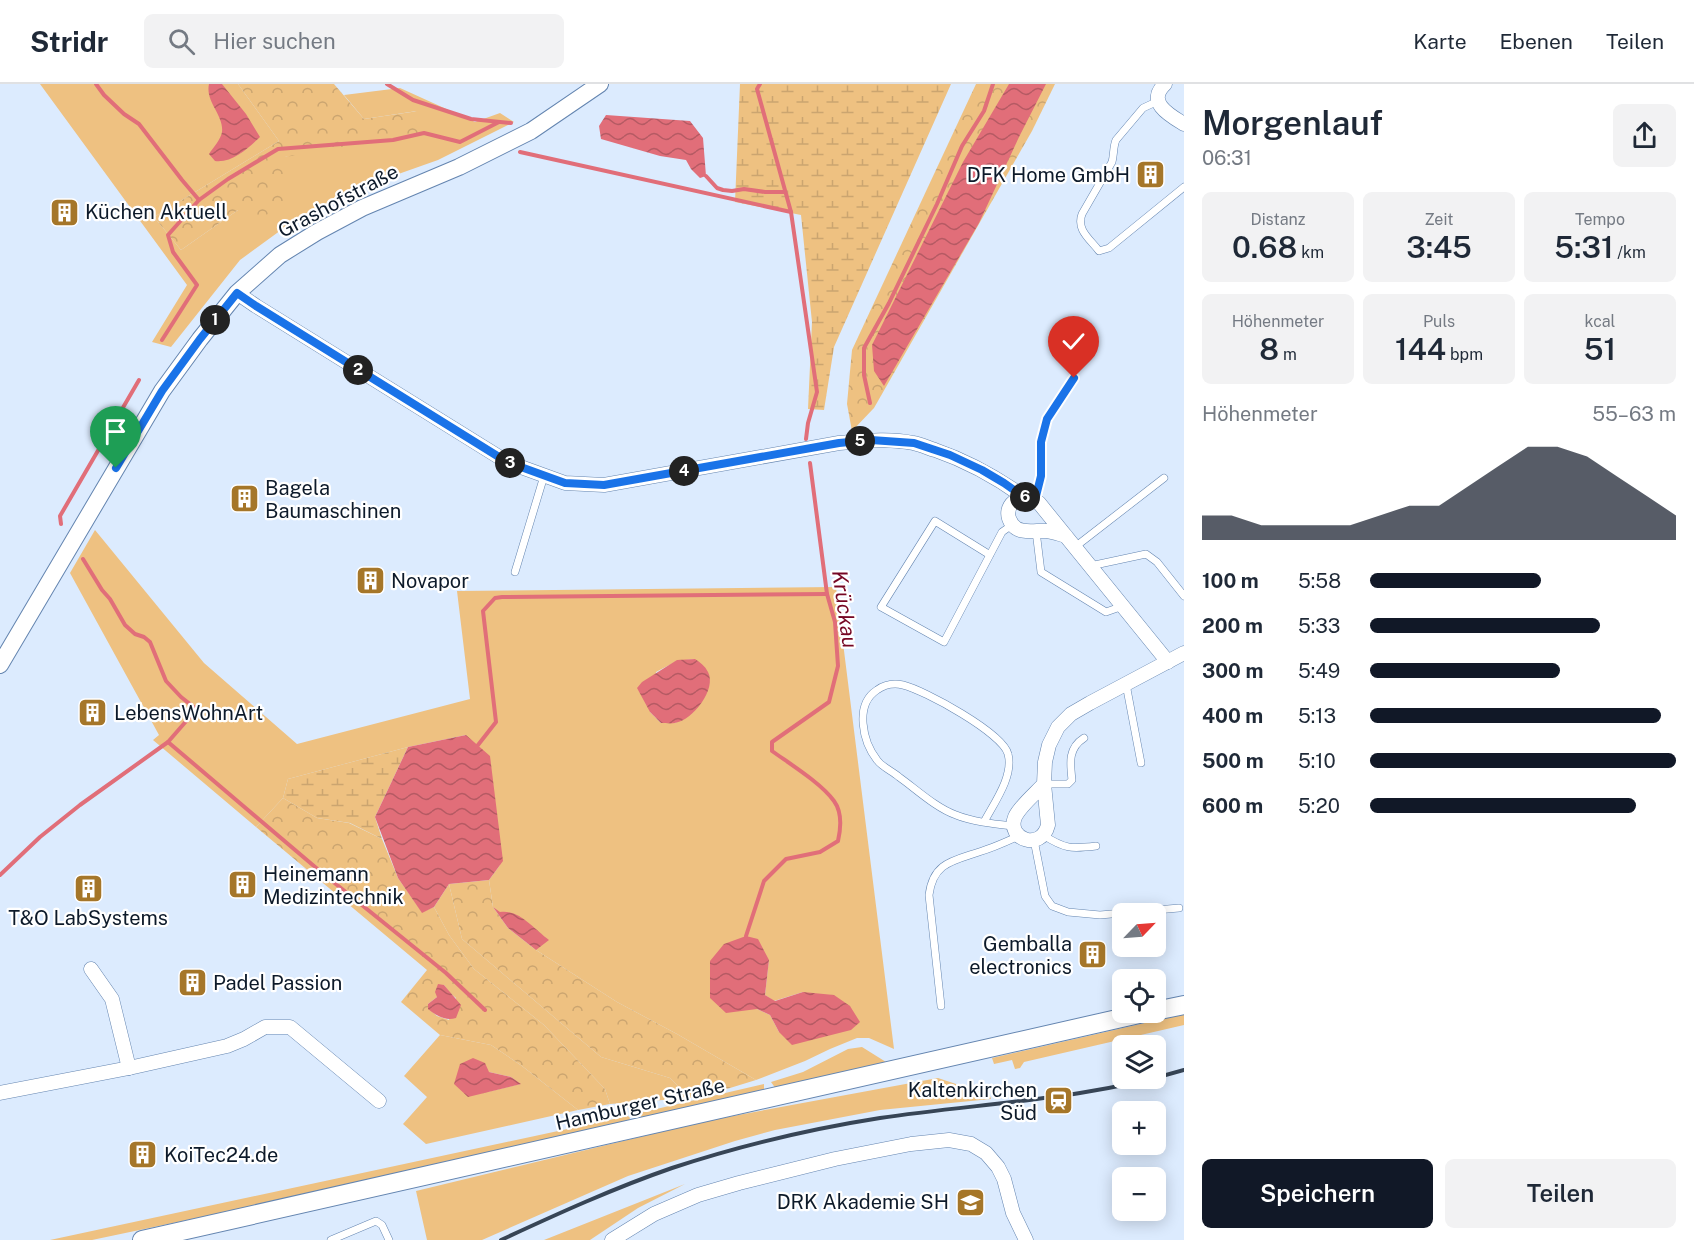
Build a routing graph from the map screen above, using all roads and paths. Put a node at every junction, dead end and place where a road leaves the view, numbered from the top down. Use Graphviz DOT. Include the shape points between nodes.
graph roads {
  1 [pos="1165,84"];
  2 [pos="590,87"];
  3 [pos="1158,100"];
  4 [pos="1184,124"];
  5 [pos="1184,187"];
  6 [pos="237,293"];
  7 [pos="1074,378"];
  8 [pos="544,476"];
  9 [pos="1164,478"];
  10 [pos="1029,498"];
  11 [pos="1012,525"];
  12 [pos="1036,531"];
  13 [pos="1070,542"];
  14 [pos="990,555"];
  15 [pos="1090,566"];
  16 [pos="515,572"];
  17 [pos="1184,596"];
  18 [pos="1123,606"];
  19 [pos="1184,653"];
  20 [pos="1168,662"];
  21 [pos="0,665"];
  22 [pos="1126,684"];
  23 [pos="1084,738"];
  24 [pos="1141,763"];
  25 [pos="1044,784"];
  26 [pos="984,822"];
  27 [pos="1017,831"];
  28 [pos="1039,837"];
  29 [pos="1096,846"];
  30 [pos="1179,908"];
  31 [pos="91,969"];
  32 [pos="1184,1005"];
  33 [pos="941,1006"];
  34 [pos="1166,1009"];
  35 [pos="1112,1020"];
  36 [pos="129,1068"];
  37 [pos="0,1093"];
  38 [pos="379,1101"];
  39 [pos="142,1240"];
  40 [pos="331,1240"];
  41 [pos="389,1240"];
  42 [pos="612,1240"];
  43 [pos="1026,1240"];
  1 -- 3 [label="street"];
  2 -- 6 [label="street, Grashofstraße" via="531,131 459,167 362,207 317,232 280,255"];
  3 -- 4 [label="street" via="1164,110"];
  3 -- 5 [label="lane" via="1143,108 1116,140 1112,162 1082,214 1080,228 1099,250 1104,250"];
  6 -- 8 [label="street" via="507,462"];
  6 -- 21 [label="street, Grashofstraße" via="162,391"];
  7 -- 10 [label="lane" via="1047,419 1041,442 1041,476"];
  8 -- 10 [label="street" via="565,483 604,485 871,440 914,443 950,455"];
  8 -- 16 [label="lane"];
  9 -- 13 [label="lane"];
  10 -- 11 [label="street" via="1018,498 1010,506"];
  10 -- 13 [label="street"];
  11 -- 12 [label="street" via="1018,530"];
  11 -- 14 [label="lane" via="1002,532"];
  12 -- 13 [label="street" via="1048,531"];
  12 -- 18 [label="lane" via="1041,572 1106,612"];
  13 -- 15 [label="street"];
  14 -- 14 [label="lane" via="944,642 881,607 935,521"];
  15 -- 17 [label="lane" via="1146,554"];
  15 -- 18 [label="street"];
  18 -- 20 [label="street"];
  19 -- 20 [label="street"];
  20 -- 22 [label="street"];
  22 -- 24 [label="lane"];
  22 -- 25 [label="street" via="1071,714 1058,728 1048,745"];
  23 -- 25 [label="lane" via="1072,750 1072,780 1068,784"];
  25 -- 27 [label="street" via="1016,815"];
  25 -- 28 [label="street" via="1048,825"];
  26 -- 26 [label="lane" via="955,815 878,762 868,747 862,716 875,691 887,685 912,688 986,729 1003,744 1008,752 1008,771"];
  26 -- 27 [label="lane"];
  27 -- 28 [label="street" via="1024,839"];
  27 -- 33 [label="lane" via="992,848 941,867 932,879 929,895"];
  28 -- 29 [label="lane" via="1073,849"];
  28 -- 30 [label="lane" via="1045,896 1052,906 1100,915"];
  31 -- 36 [label="street" via="112,999"];
  32 -- 34 [label="main road"];
  35 -- 39 [label="main road, Hamburger Straße"];
  36 -- 37 [label="street"];
  36 -- 38 [label="street" via="227,1046 265,1027 290,1027"];
  40 -- 41 [label="lane" via="376,1221"];
  42 -- 43 [label="street" via="654,1214 698,1195 835,1159 948,1140 970,1144 986,1153 998,1167"];
}
